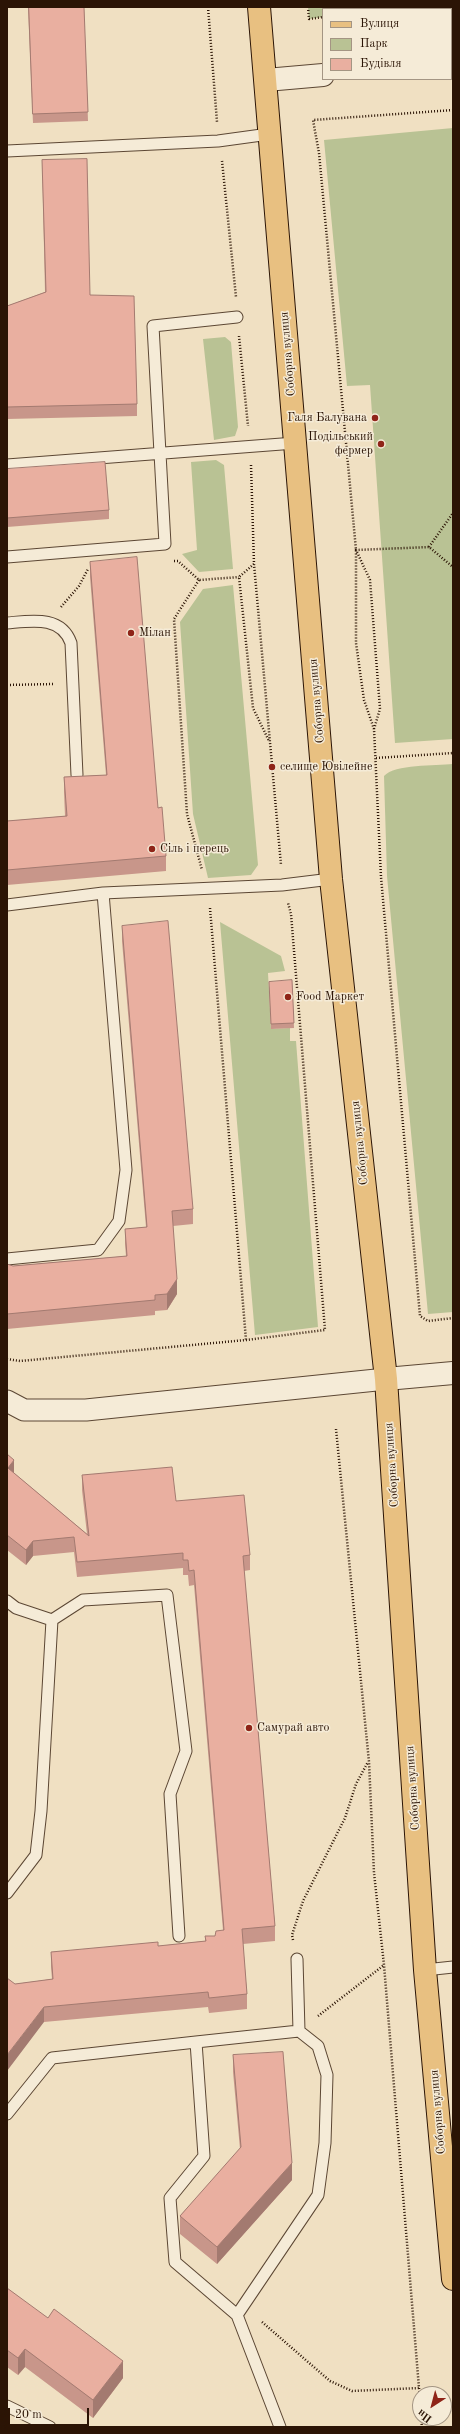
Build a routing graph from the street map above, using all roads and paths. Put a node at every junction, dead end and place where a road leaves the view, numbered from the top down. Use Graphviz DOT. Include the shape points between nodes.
graph roads {
  1 [pos="208,7"];
  2 [pos="259,7"];
  3 [pos="308,7"];
  4 [pos="430,7"];
  5 [pos="420,8"];
  6 [pos="322,17"];
  7 [pos="322,75"];
  8 [pos="266,80"];
  9 [pos="453,110"];
  10 [pos="269,134"];
  11 [pos="218,141"];
  12 [pos="7,151"];
  13 [pos="237,317"];
  14 [pos="295,444"];
  15 [pos="250,448"];
  16 [pos="159,455"];
  17 [pos="7,465"];
  18 [pos="453,513"];
  19 [pos="429,547"];
  20 [pos="356,550"];
  21 [pos="7,557"];
  22 [pos="170,562"];
  23 [pos="91,564"];
  24 [pos="254,564"];
  25 [pos="453,567"];
  26 [pos="239,577"];
  27 [pos="199,580"];
  28 [pos="49,621"];
  29 [pos="7,622"];
  30 [pos="73,684"];
  31 [pos="7,685"];
  32 [pos="374,729"];
  33 [pos="270,744"];
  34 [pos="453,753"];
  35 [pos="376,758"];
  36 [pos="77,775"];
  37 [pos="331,879"];
  38 [pos="282,885"];
  39 [pos="205,888"];
  40 [pos="103,893"];
  41 [pos="7,906"];
  42 [pos="7,1259"];
  43 [pos="453,1318"];
  44 [pos="246,1340"];
  45 [pos="7,1359"];
  46 [pos="453,1373"];
  47 [pos="386,1380"];
  48 [pos="7,1401"];
  49 [pos="336,1429"];
  50 [pos="7,1601"];
  51 [pos="52,1620"];
  52 [pos="368,1762"];
  53 [pos="7,1893"];
  54 [pos="179,1936"];
  55 [pos="297,1959"];
  56 [pos="384,1965"];
  57 [pos="453,1968"];
  58 [pos="425,1970"];
  59 [pos="299,2031"];
  60 [pos="196,2042"];
  61 [pos="7,2114"];
  62 [pos="453,2279"];
  63 [pos="237,2315"];
  64 [pos="419,2386"];
  65 [pos="412,2388"];
  66 [pos="7,2406"];
  67 [pos="50,2427"];
  68 [pos="280,2427"];
  1 -- 11 [label="path"];
  2 -- 8 [label="main road, Соборна вулиця"];
  3 -- 6 [label="path" via="309,19"];
  4 -- 5 [label="path"];
  7 -- 8 [label="street"];
  8 -- 10 [label="main road, Соборна вулиця"];
  9 -- 20 [label="path" via="313,120"];
  10 -- 11 [label="lane"];
  10 -- 14 [label="main road, Соборна вулиця"];
  11 -- 12 [label="lane"];
  11 -- 13 [label="path"];
  13 -- 15 [label="path"];
  13 -- 16 [label="lane" via="153,326"];
  14 -- 15 [label="lane"];
  14 -- 37 [label="main road, Соборна вулиця"];
  15 -- 16 [label="lane"];
  15 -- 24 [label="path"];
  16 -- 17 [label="lane"];
  16 -- 21 [label="lane" via="165,544"];
  18 -- 19 [label="path"];
  19 -- 20 [label="path"];
  19 -- 25 [label="path"];
  20 -- 32 [label="path" via="356,643 364,700"];
  20 -- 32 [label="path" via="370,580 380,709"];
  22 -- 27 [label="path" via="178,561"];
  23 -- 28 [label="path" via="80,586"];
  24 -- 26 [label="path"];
  24 -- 33 [label="path"];
  26 -- 27 [label="path"];
  26 -- 33 [label="path" via="253,708"];
  27 -- 39 [label="path" via="174,619 187,814"];
  28 -- 29 [label="lane"];
  28 -- 30 [label="lane" via="68,633"];
  30 -- 31 [label="path"];
  30 -- 36 [label="lane"];
  32 -- 35 [label="path"];
  33 -- 38 [label="path"];
  34 -- 35 [label="path"];
  35 -- 43 [label="path" via="381,877 420,1316 428,1321"];
  37 -- 38 [label="lane"];
  37 -- 47 [label="main road, Соборна вулиця"];
  38 -- 39 [label="lane"];
  38 -- 44 [label="path" via="291,914 325,1330"];
  39 -- 40 [label="lane"];
  39 -- 44 [label="path" via="210,907"];
  40 -- 41 [label="lane"];
  40 -- 42 [label="lane" via="126,1170 119,1221 98,1250"];
  44 -- 45 [label="path" via="20,1361"];
  46 -- 47 [label="street"];
  47 -- 48 [label="street" via="86,1410 24,1410"];
  47 -- 58 [label="main road, Соборна вулиця"];
  49 -- 52 [label="path"];
  50 -- 51 [label="lane" via="16,1608"];
  51 -- 53 [label="lane" via="36,1855"];
  51 -- 54 [label="lane" via="83,1600 167,1595 186,1751 170,1794"];
  52 -- 55 [label="path" via="356,1784 345,1818 302,1901 292,1935"];
  52 -- 56 [label="path" via="374,1873"];
  55 -- 59 [label="lane"];
  56 -- 59 [label="path"];
  56 -- 64 [label="path"];
  57 -- 58 [label="lane"];
  58 -- 62 [label="main road, Соборна вулиця"];
  59 -- 60 [label="lane"];
  59 -- 63 [label="lane" via="318,2046 327,2075 325,2143 318,2195"];
  60 -- 61 [label="lane" via="52,2058"];
  60 -- 63 [label="lane" via="204,2156 170,2198 175,2262"];
  63 -- 65 [label="path" via="259,2319 330,2381 352,2391"];
  63 -- 68 [label="lane"];
  66 -- 67 [label="lane"];
}
